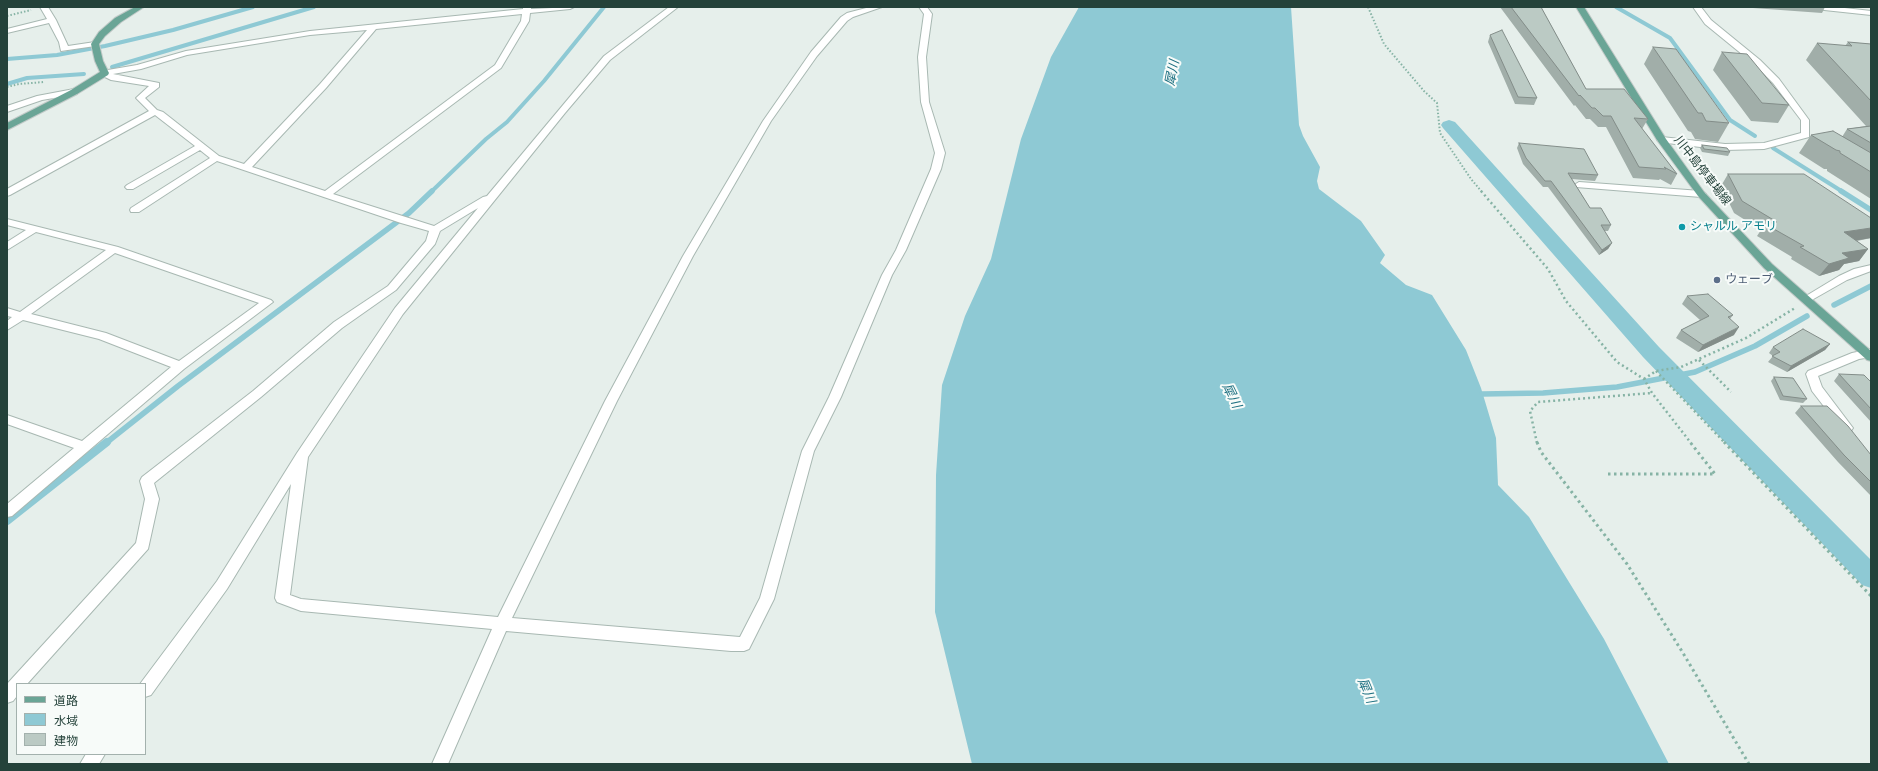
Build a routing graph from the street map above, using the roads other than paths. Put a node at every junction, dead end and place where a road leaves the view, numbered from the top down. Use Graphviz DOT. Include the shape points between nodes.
graph roads {
  1 [pos="44,7"];
  2 [pos="140,7"];
  3 [pos="570,7"];
  4 [pos="674,7"];
  5 [pos="878,7"];
  6 [pos="923,7"];
  7 [pos="1580,7"];
  8 [pos="1697,7"];
  9 [pos="1815,7"];
  10 [pos="526,9"];
  11 [pos="1871,13"];
  12 [pos="52,20"];
  13 [pos="374,26"];
  14 [pos="7,31"];
  15 [pos="96,47"];
  16 [pos="105,73"];
  17 [pos="74,92"];
  18 [pos="7,109"];
  19 [pos="154,112"];
  20 [pos="7,127"];
  21 [pos="1662,140"];
  22 [pos="201,146"];
  23 [pos="216,158"];
  24 [pos="246,168"];
  25 [pos="1571,177"];
  26 [pos="130,187"];
  27 [pos="7,194"];
  28 [pos="1701,194"];
  29 [pos="326,195"];
  30 [pos="493,195"];
  31 [pos="135,210"];
  32 [pos="7,222"];
  33 [pos="436,228"];
  34 [pos="34,229"];
  35 [pos="7,247"];
  36 [pos="114,249"];
  37 [pos="1871,268"];
  38 [pos="1806,299"];
  39 [pos="7,312"];
  40 [pos="22,315"];
  41 [pos="7,326"];
  42 [pos="1870,354"];
  43 [pos="180,366"];
  44 [pos="7,419"];
  45 [pos="1853,436"];
  46 [pos="85,447"];
  47 [pos="302,456"];
  48 [pos="7,512"];
  49 [pos="502,624"];
  50 [pos="18,683"];
  51 [pos="16,685"];
  52 [pos="146,689"];
  53 [pos="7,696"];
  54 [pos="96,755"];
  55 [pos="88,764"];
  56 [pos="440,764"];
  1 -- 12 [label="street"];
  2 -- 15 [label="main road" via="118,20 102,34"];
  3 -- 10 [label="street"];
  4 -- 30 [label="street" via="607,58"];
  5 -- 49 [label="street" via="844,19 814,54 767,121 688,256 611,402"];
  6 -- 49 [label="street" via="928,14 922,56 925,102 940,153 936,169 835,397 808,451 767,599 744,644"];
  7 -- 21 [label="main road, 川中島停車場線"];
  8 -- 21 [label="street" via="1708,22 1776,81 1805,120 1809,137 1764,146 1725,147"];
  9 -- 11 [label="street"];
  10 -- 13 [label="street"];
  10 -- 29 [label="street" via="525,21 498,66"];
  12 -- 14 [label="street"];
  12 -- 15 [label="street" via="64,49"];
  13 -- 16 [label="street" via="310,33 186,53 138,67"];
  13 -- 24 [label="street" via="323,86"];
  15 -- 16 [label="main road"];
  16 -- 17 [label="main road"];
  16 -- 19 [label="street" via="114,78 156,85 140,98"];
  17 -- 18 [label="street" via="40,98"];
  17 -- 20 [label="main road"];
  19 -- 22 [label="street"];
  19 -- 27 [label="street"];
  21 -- 28 [label="main road, 川中島停車場線"];
  22 -- 23 [label="street"];
  22 -- 26 [label="street"];
  23 -- 24 [label="street"];
  23 -- 31 [label="street"];
  24 -- 29 [label="street"];
  25 -- 28 [label="street" via="1580,188"];
  28 -- 38 [label="main road, 川中島停車場線" via="1741,239"];
  29 -- 33 [label="street"];
  30 -- 33 [label="street"];
  30 -- 47 [label="street" via="399,311"];
  32 -- 34 [label="street"];
  33 -- 50 [label="street" via="431,242 392,288 338,325 257,394 147,481 152,499 143,545"];
  34 -- 35 [label="street"];
  34 -- 36 [label="street"];
  36 -- 40 [label="street"];
  36 -- 43 [label="street" via="267,302"];
  37 -- 38 [label="street" via="1843,278"];
  38 -- 42 [label="main road, 川中島停車場線"];
  39 -- 40 [label="street"];
  40 -- 41 [label="street"];
  40 -- 43 [label="street" via="102,336"];
  42 -- 45 [label="street" via="1856,356 1812,374 1816,388"];
  43 -- 46 [label="street"];
  44 -- 46 [label="street"];
  46 -- 48 [label="street"];
  47 -- 49 [label="street" via="282,598 301,605"];
  47 -- 52 [label="street" via="222,585"];
  49 -- 56 [label="street"];
  51 -- 53 [label="street"];
  54 -- 55 [label="street"];
}
